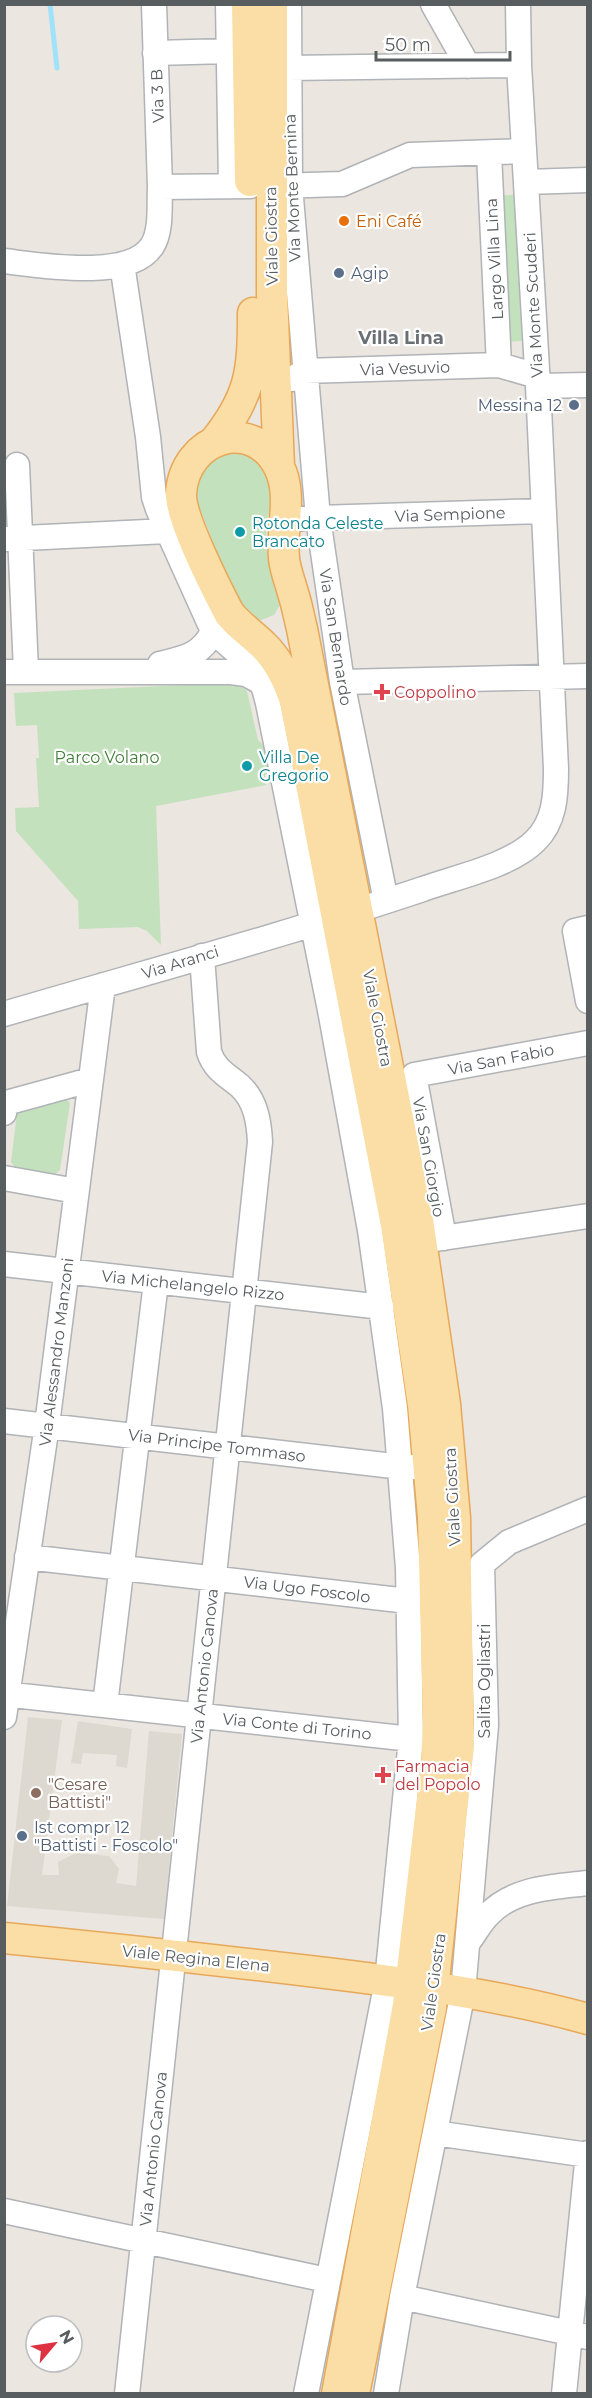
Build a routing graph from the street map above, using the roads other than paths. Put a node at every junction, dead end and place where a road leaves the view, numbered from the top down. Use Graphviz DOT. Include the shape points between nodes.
graph roads {
  1 [pos="154,4"];
  2 [pos="228,4"];
  3 [pos="248,4"];
  4 [pos="272,4"];
  5 [pos="289,4"];
  6 [pos="434,4"];
  7 [pos="503,4"];
  8 [pos="518,16"];
  9 [pos="228,51"];
  10 [pos="155,53"];
  11 [pos="519,65"];
  12 [pos="468,66"];
  13 [pos="288,68"];
  14 [pos="524,151"];
  15 [pos="489,153"];
  16 [pos="588,180"];
  17 [pos="526,182"];
  18 [pos="260,186"];
  19 [pos="160,187"];
  20 [pos="4,261"];
  21 [pos="122,264"];
  22 [pos="499,365"];
  23 [pos="305,371"];
  24 [pos="538,381"];
  25 [pos="588,385"];
  26 [pos="275,389"];
  27 [pos="214,442"];
  28 [pos="17,465"];
  29 [pos="279,467"];
  30 [pos="181,503"];
  31 [pos="543,511"];
  32 [pos="318,518"];
  33 [pos="285,519"];
  34 [pos="12,538"];
  35 [pos="183,551"];
  36 [pos="296,606"];
  37 [pos="245,629"];
  38 [pos="213,631"];
  39 [pos="138,670"];
  40 [pos="15,672"];
  41 [pos="588,676"];
  42 [pos="551,677"];
  43 [pos="259,681"];
  44 [pos="342,682"];
  45 [pos="386,901"];
  46 [pos="336,917"];
  47 [pos="581,929"];
  48 [pos="202,956"];
  49 [pos="103,985"];
  50 [pos="588,1000"];
  51 [pos="4,1014"];
  52 [pos="588,1043"];
  53 [pos="414,1075"];
  54 [pos="90,1080"];
  55 [pos="4,1113"];
  56 [pos="4,1179"];
  57 [pos="76,1191"];
  58 [pos="588,1216"];
  59 [pos="432,1240"];
  60 [pos="4,1264"];
  61 [pos="66,1272"];
  62 [pos="156,1282"];
  63 [pos="244,1290"];
  64 [pos="382,1307"];
  65 [pos="4,1421"];
  66 [pos="47,1425"];
  67 [pos="138,1436"];
  68 [pos="228,1446"];
  69 [pos="415,1467"];
  70 [pos="588,1509"];
  71 [pos="27,1557"];
  72 [pos="469,1564"];
  73 [pos="122,1568"];
  74 [pos="214,1578"];
  75 [pos="408,1601"];
  76 [pos="6,1702"];
  77 [pos="105,1705"];
  78 [pos="199,1715"];
  79 [pos="411,1739"];
  80 [pos="588,1883"];
  81 [pos="4,1938"];
  82 [pos="469,1941"];
  83 [pos="173,1955"];
  84 [pos="411,1985"];
  85 [pos="463,1992"];
  86 [pos="588,2019"];
  87 [pos="435,2133"];
  88 [pos="588,2154"];
  89 [pos="4,2211"];
  90 [pos="143,2240"];
  91 [pos="327,2280"];
  92 [pos="402,2296"];
  93 [pos="579,2335"];
  94 [pos="127,2394"];
  95 [pos="306,2394"];
  96 [pos="337,2394"];
  97 [pos="354,2394"];
  98 [pos="386,2394"];
  99 [pos="564,2394"];
  1 -- 10 [label="street, Via 3 B"];
  2 -- 9 [label="street, Viale Giostra"];
  3 -- 18 [label="main road, Viale Giostra"];
  4 -- 18 [label="main road, Viale Giostra"];
  5 -- 13 [label="street, Via Monte Bernina"];
  6 -- 12 [label="street"];
  7 -- 8 [label="street"];
  8 -- 11 [label="street, Via Monte Scuderi"];
  9 -- 10 [label="street"];
  9 -- 18 [label="street, Viale Giostra"];
  10 -- 19 [label="street, Via 3 B"];
  11 -- 12 [label="street"];
  11 -- 14 [label="street, Via Monte Scuderi"];
  12 -- 13 [label="street"];
  13 -- 18 [label="street, Via Monte Bernina"];
  14 -- 15 [label="street"];
  14 -- 17 [label="street, Via Monte Scuderi"];
  15 -- 18 [label="street" via="410,156 342,184"];
  15 -- 22 [label="street, Largo Villa Lina"];
  16 -- 17 [label="street"];
  17 -- 24 [label="street, Via Monte Scuderi"];
  18 -- 19 [label="street"];
  18 -- 23 [label="street, Via Monte Bernina"];
  18 -- 26 [label="main road, Viale Giostra"];
  18 -- 27 [label="main road, Viale Giostra" via="251,374 237,410"];
  19 -- 21 [label="street, Via 3 B" via="152,248"];
  20 -- 21 [label="street" via="92,269"];
  21 -- 35 [label="street" via="154,497"];
  22 -- 23 [label="street, Via Vesuvio"];
  22 -- 24 [label="street, Via Vesuvio"];
  23 -- 26 [label="street, Via Vesuvio"];
  23 -- 32 [label="street, Via San Bernardo"];
  24 -- 25 [label="street, Via Vesuvio"];
  24 -- 31 [label="street, Via Monte Scuderi"];
  26 -- 29 [label="main road, Viale Giostra"];
  27 -- 29 [label="main road" via="248,440 268,452"];
  27 -- 30 [label="main road, Viale Giostra" via="196,453 189,464"];
  28 -- 34 [label="street"];
  29 -- 33 [label="main road, Viale Giostra"];
  30 -- 35 [label="main road, Viale Giostra"];
  30 -- 35 [label="street" via="174,528"];
  31 -- 32 [label="street, Via Sempione"];
  31 -- 42 [label="street, Via Monte Scuderi"];
  32 -- 33 [label="street, Via Sempione"];
  32 -- 44 [label="street, Via San Bernardo"];
  33 -- 36 [label="main road, Viale Giostra" via="284,561"];
  34 -- 35 [label="street"];
  34 -- 40 [label="street"];
  35 -- 37 [label="main road, Viale Giostra"];
  35 -- 38 [label="street"];
  36 -- 37 [label="main road" via="275,630"];
  36 -- 46 [label="main road, Viale Giostra" via="302,629"];
  37 -- 46 [label="main road, Viale Giostra" via="270,652 290,686"];
  38 -- 39 [label="street" via="208,642 191,656"];
  38 -- 43 [label="street, Viale Giostra" via="249,663"];
  39 -- 40 [label="street"];
  39 -- 43 [label="street" via="231,672"];
  41 -- 42 [label="street"];
  42 -- 44 [label="street"];
  42 -- 45 [label="street, Via Monte Scuderi" via="556,792 542,833 525,849 497,864"];
  43 -- 46 [label="street, Viale Giostra"];
  44 -- 45 [label="street, Via San Bernardo"];
  45 -- 46 [label="street, Via Aranci"];
  46 -- 48 [label="street, Via Aranci"];
  46 -- 59 [label="main road, Viale Giostra"];
  46 -- 64 [label="street, Viale Giostra"];
  46 -- 69 [label="main road, Viale Giostra" via="396,1225 423,1405"];
  47 -- 50 [label="street"];
  48 -- 49 [label="street, Via Aranci"];
  48 -- 63 [label="street, Via Antonio Canova" via="212,1062 251,1100 259,1126"];
  49 -- 51 [label="street, Via Aranci"];
  49 -- 54 [label="street, Via Alessandro Manzoni"];
  52 -- 53 [label="street, Via San Fabio"];
  53 -- 59 [label="street, Via San Giorgio"];
  54 -- 55 [label="street" via="6,1103"];
  54 -- 57 [label="street, Via Alessandro Manzoni"];
  56 -- 57 [label="street"];
  57 -- 61 [label="street, Via Alessandro Manzoni"];
  58 -- 59 [label="street"];
  59 -- 72 [label="main road, Viale Giostra" via="455,1518"];
  60 -- 61 [label="street, Via Michelangelo Rizzo"];
  61 -- 62 [label="street, Via Michelangelo Rizzo"];
  61 -- 66 [label="street, Via Alessandro Manzoni"];
  62 -- 63 [label="street, Via Michelangelo Rizzo"];
  62 -- 67 [label="street"];
  63 -- 64 [label="street, Via Michelangelo Rizzo"];
  63 -- 68 [label="street, Via Antonio Canova"];
  64 -- 69 [label="street, Viale Giostra"];
  65 -- 66 [label="street, Via Principe Tommaso"];
  66 -- 67 [label="street, Via Principe Tommaso"];
  66 -- 71 [label="street, Via Alessandro Manzoni"];
  67 -- 68 [label="street, Via Principe Tommaso"];
  67 -- 73 [label="street"];
  68 -- 69 [label="street, Via Principe Tommaso"];
  68 -- 74 [label="street, Via Antonio Canova"];
  69 -- 75 [label="street, Viale Giostra"];
  69 -- 84 [label="main road, Viale Giostra" via="433,1517 438,1744"];
  70 -- 72 [label="street" via="509,1542"];
  71 -- 73 [label="street, Via Ugo Foscolo"];
  71 -- 76 [label="street, Via Alessandro Manzoni"];
  72 -- 82 [label="street, Salita Ogliastri" via="486,1725"];
  72 -- 84 [label="main road, Viale Giostra" via="458,1767"];
  73 -- 74 [label="street, Via Ugo Foscolo"];
  73 -- 77 [label="street"];
  74 -- 75 [label="street, Via Ugo Foscolo"];
  74 -- 78 [label="street, Via Antonio Canova"];
  75 -- 79 [label="street, Viale Giostra"];
  76 -- 77 [label="street, Via Conte di Torino"];
  77 -- 78 [label="street, Via Conte di Torino"];
  78 -- 79 [label="street, Via Conte di Torino"];
  78 -- 83 [label="street, Via Antonio Canova"];
  79 -- 84 [label="street, Viale Giostra"];
  80 -- 82 [label="street" via="515,1896 487,1916"];
  81 -- 83 [label="main road, Viale Regina Elena"];
  82 -- 85 [label="street, Salita Ogliastri"];
  83 -- 84 [label="main road, Viale Regina Elena"];
  83 -- 90 [label="street, Via Antonio Canova"];
  84 -- 85 [label="main road, Viale Regina Elena"];
  84 -- 91 [label="street, Viale Giostra"];
  84 -- 96 [label="main road, Viale Giostra"];
  84 -- 97 [label="main road, Viale Giostra"];
  85 -- 86 [label="main road"];
  85 -- 87 [label="street, Viale Giostra"];
  87 -- 88 [label="street"];
  87 -- 92 [label="street, Viale Giostra"];
  88 -- 93 [label="street"];
  89 -- 90 [label="street"];
  90 -- 91 [label="street"];
  90 -- 94 [label="street, Via Antonio Canova"];
  91 -- 95 [label="street, Viale Giostra"];
  92 -- 93 [label="street"];
  92 -- 98 [label="street, Viale Giostra"];
  93 -- 99 [label="street"];
}
